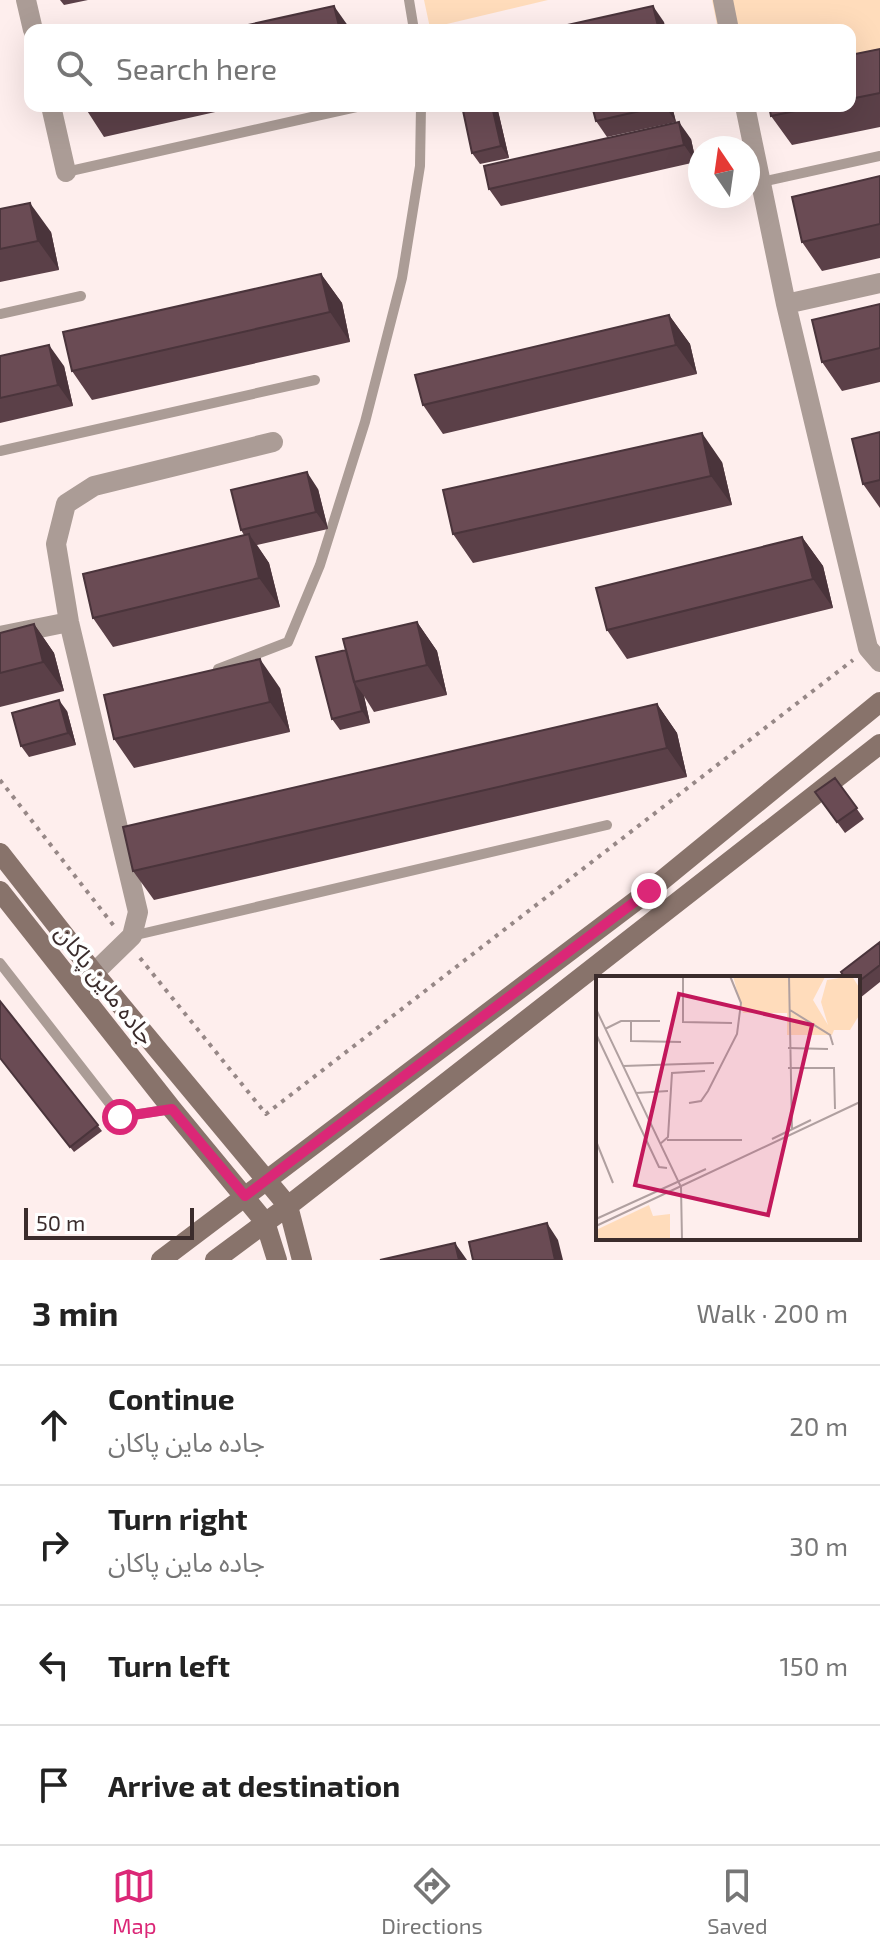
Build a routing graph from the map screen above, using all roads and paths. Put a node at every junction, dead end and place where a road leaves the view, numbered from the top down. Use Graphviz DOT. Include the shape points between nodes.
graph roads {
  1 [pos="26,0"];
  2 [pos="409,0"];
  3 [pos="723,0"];
  4 [pos="32,24"];
  5 [pos="413,24"];
  6 [pos="728,24"];
  7 [pos="52,112"];
  8 [pos="334,112"];
  9 [pos="421,112"];
  10 [pos="746,112"];
  11 [pos="880,156"];
  12 [pos="66,172"];
  13 [pos="761,182"];
  14 [pos="880,283"];
  15 [pos="81,296"];
  16 [pos="786,304"];
  17 [pos="0,314"];
  18 [pos="315,380"];
  19 [pos="273,442"];
  20 [pos="0,451"];
  21 [pos="69,622"];
  22 [pos="0,636"];
  23 [pos="874,655"];
  24 [pos="218,669"];
  25 [pos="880,702"];
  26 [pos="880,744"];
  27 [pos="0,780"];
  28 [pos="607,825"];
  29 [pos="0,853"];
  30 [pos="0,891"];
  31 [pos="129,939"];
  32 [pos="0,963"];
  33 [pos="94,973"];
  34 [pos="172,1109"];
  35 [pos="266,1179"];
  36 [pos="245,1196"];
  37 [pos="288,1206"];
  38 [pos="265,1222"];
  39 [pos="161,1260"];
  40 [pos="215,1260"];
  41 [pos="277,1260"];
  42 [pos="302,1260"];
  1 -- 4 [label="street"];
  2 -- 5 [label="lane"];
  3 -- 6 [label="street"];
  7 -- 12 [label="street"];
  8 -- 12 [label="lane"];
  9 -- 24 [label="lane" via="420,166 402,278 320,565 288,642"];
  10 -- 13 [label="street"];
  11 -- 13 [label="lane"];
  13 -- 16 [label="street"];
  14 -- 16 [label="street"];
  15 -- 17 [label="lane"];
  16 -- 23 [label="street"];
  18 -- 20 [label="lane"];
  19 -- 21 [label="street" via="94,486 66,504 56,544"];
  21 -- 22 [label="street"];
  21 -- 31 [label="street" via="138,912"];
  23 -- 31 [label="path" via="266,1114"];
  25 -- 35 [label="main road" via="649,891"];
  26 -- 37 [label="main road"];
  27 -- 31 [label="path"];
  28 -- 31 [label="lane"];
  29 -- 33 [label="main road"];
  30 -- 34 [label="main road, جاده ماین پاکان"];
  31 -- 33 [label="street"];
  32 -- 34 [label="lane" via="120,1117"];
  33 -- 35 [label="main road"];
  34 -- 36 [label="main road, جاده ماین پاکان"];
  35 -- 36 [label="main road"];
  35 -- 37 [label="main road"];
  36 -- 38 [label="main road, جاده ماین پاکان"];
  36 -- 39 [label="main road"];
  37 -- 38 [label="main road"];
  37 -- 42 [label="main road"];
  38 -- 40 [label="main road"];
  38 -- 41 [label="main road"];
}
